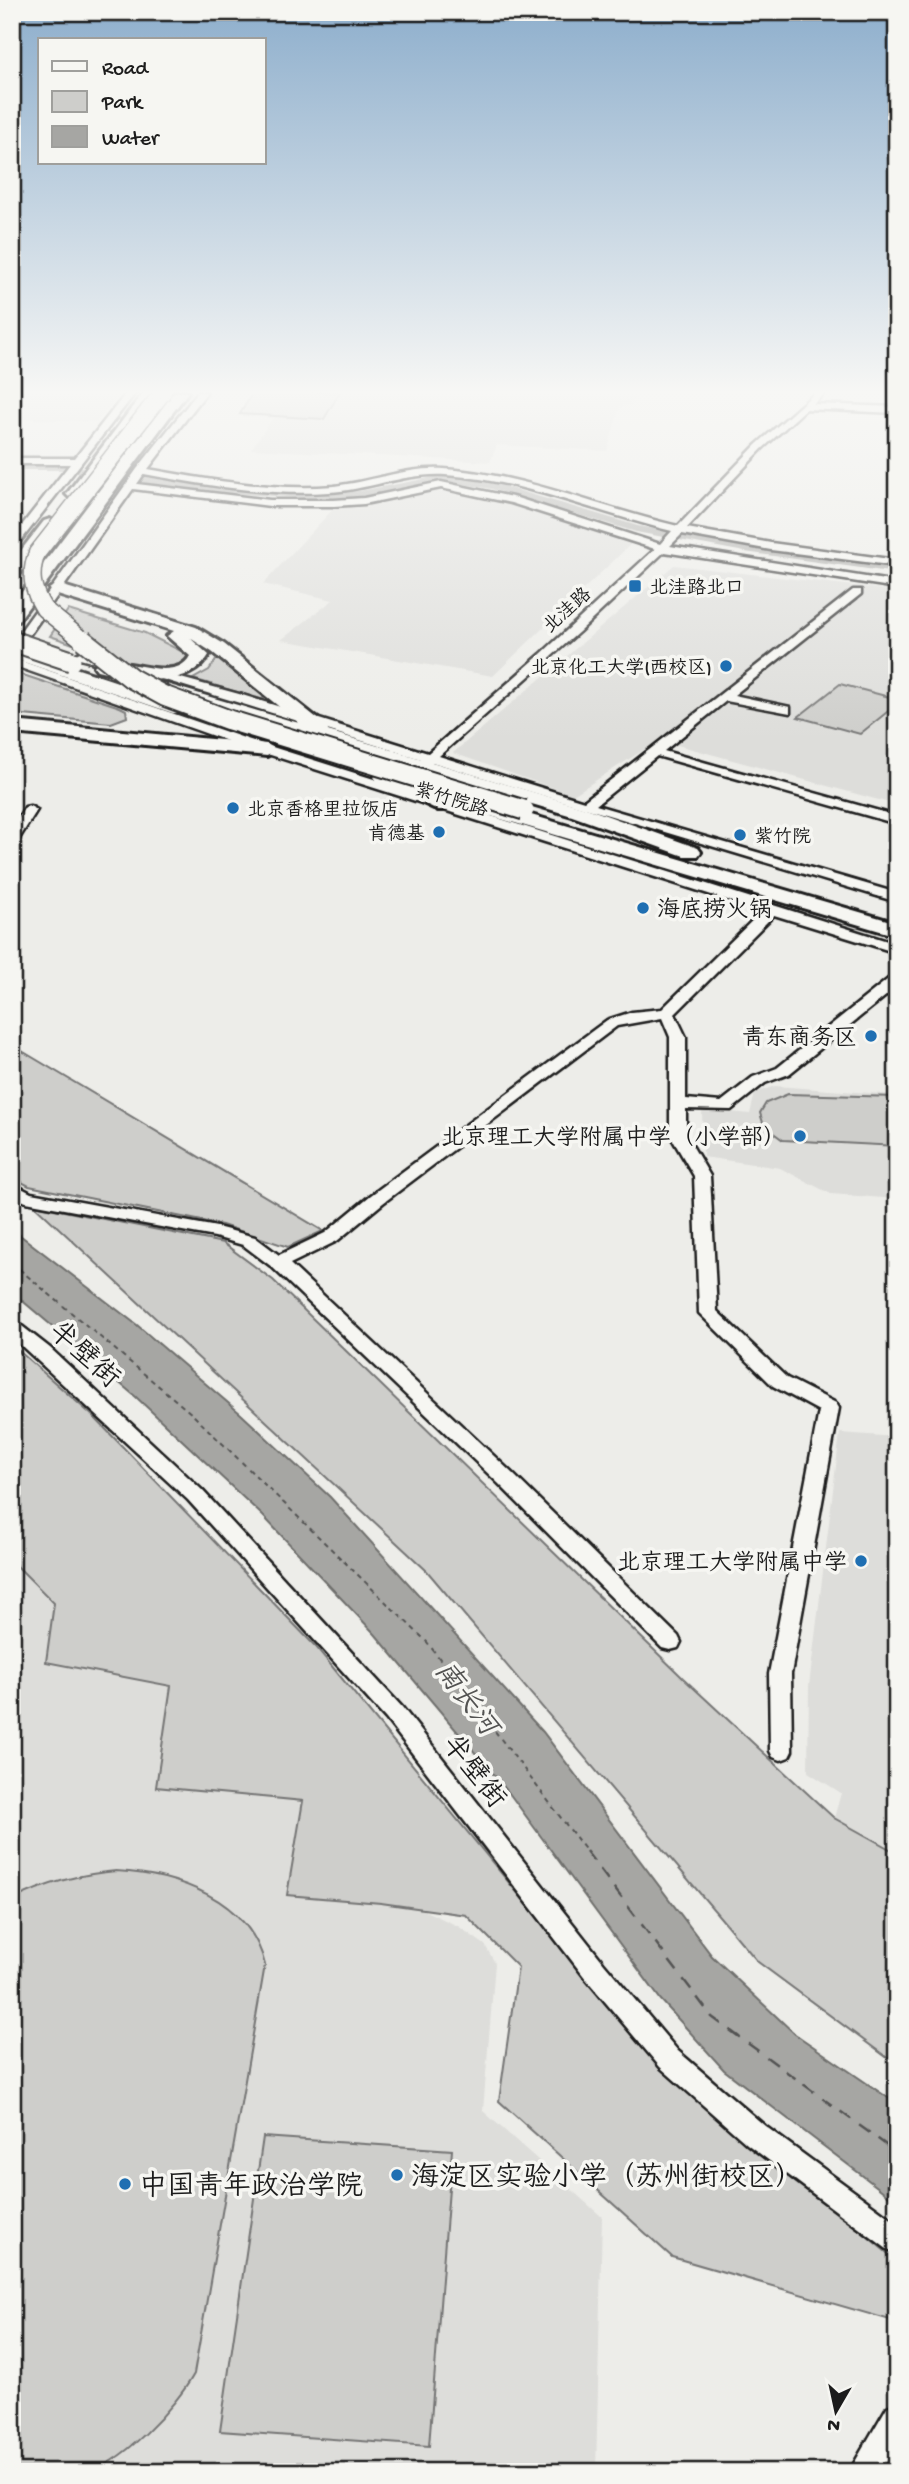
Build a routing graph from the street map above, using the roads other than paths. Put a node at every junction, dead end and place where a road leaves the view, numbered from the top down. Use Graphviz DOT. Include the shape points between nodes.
graph roads {
  1 [pos="40,508"];
  2 [pos="63,508"];
  3 [pos="70,508"];
  4 [pos="81,508"];
  5 [pos="94,508"];
  6 [pos="115,508"];
  7 [pos="538,508"];
  8 [pos="599,508"];
  9 [pos="702,508"];
  10 [pos="679,531"];
  11 [pos="13,543"];
  12 [pos="663,547"];
  13 [pos="897,563"];
  14 [pos="12,573"];
  15 [pos="897,585"];
  16 [pos="856,592"];
  17 [pos="52,596"];
  18 [pos="12,617"];
  19 [pos="12,641"];
  20 [pos="12,652"];
  21 [pos="12,661"];
  22 [pos="67,665"];
  23 [pos="145,672"];
  24 [pos="723,697"];
  25 [pos="137,699"];
  26 [pos="786,710"];
  27 [pos="12,721"];
  28 [pos="312,721"];
  29 [pos="12,727"];
  30 [pos="326,736"];
  31 [pos="267,750"];
  32 [pos="655,752"];
  33 [pos="426,761"];
  34 [pos="384,777"];
  35 [pos="449,808"];
  36 [pos="583,809"];
  37 [pos="30,810"];
  38 [pos="526,812"];
  39 [pos="632,820"];
  40 [pos="897,820"];
  41 [pos="12,839"];
  42 [pos="688,859"];
  43 [pos="897,898"];
  44 [pos="770,911"];
  45 [pos="897,914"];
  46 [pos="897,930"];
  47 [pos="897,949"];
  48 [pos="897,979"];
  49 [pos="667,1013"];
  50 [pos="678,1103"];
  51 [pos="12,1188"];
  52 [pos="278,1264"];
  53 [pos="12,1327"];
  54 [pos="670,1642"];
  55 [pos="781,1751"];
  56 [pos="897,2240"];
  57 [pos="897,2417"];
  58 [pos="864,2472"];
  1 -- 11 [label="street"];
  2 -- 14 [label="highway"];
  3 -- 38 [label="highway, bridge" via="37,553 31,584 44,609 131,678 173,700 229,720"];
  4 -- 38 [label="highway, bridge" via="46,554 40,574 45,595 63,617 130,668 171,694"];
  5 -- 18 [label="highway"];
  6 -- 17 [label="street"];
  7 -- 12 [label="street"];
  8 -- 10 [label="street"];
  9 -- 10 [label="street, 北洼路"];
  10 -- 12 [label="street, 北洼路"];
  10 -- 13 [label="street"];
  12 -- 15 [label="street"];
  12 -- 33 [label="street, 北洼路"];
  16 -- 24 [label="street"];
  17 -- 20 [label="street"];
  17 -- 23 [label="highway" via="164,630 186,641 200,655 185,669"];
  17 -- 28 [label="highway" via="190,631"];
  19 -- 22 [label="highway, 紫竹院路, bridge"];
  20 -- 22 [label="highway, 紫竹院路"];
  21 -- 22 [label="street"];
  22 -- 23 [label="highway"];
  22 -- 25 [label="highway, 紫竹院路"];
  22 -- 30 [label="highway, 紫竹院路"];
  23 -- 28 [label="street, 紫竹院路"];
  24 -- 26 [label="street"];
  24 -- 32 [label="street"];
  25 -- 27 [label="highway" via="136,719 120,726"];
  25 -- 31 [label="street, 紫竹院路"];
  25 -- 34 [label="highway, 紫竹院路"];
  28 -- 30 [label="highway"];
  28 -- 33 [label="street, 紫竹院路"];
  29 -- 31 [label="highway"];
  30 -- 33 [label="highway, 紫竹院路"];
  31 -- 35 [label="street, 紫竹院路"];
  32 -- 36 [label="street"];
  32 -- 40 [label="street"];
  33 -- 36 [label="highway, 紫竹院路"];
  34 -- 35 [label="highway"];
  34 -- 38 [label="highway, 紫竹院路"];
  35 -- 38 [label="highway"];
  35 -- 44 [label="street, 紫竹院路"];
  36 -- 39 [label="highway"];
  36 -- 42 [label="highway, 紫竹院路"];
  37 -- 41 [label="street"];
  38 -- 42 [label="highway, 紫竹院路"];
  39 -- 43 [label="street"];
  42 -- 45 [label="highway, 紫竹院路"];
  42 -- 46 [label="highway, 紫竹院路"];
  44 -- 47 [label="street, 紫竹院路"];
  44 -- 49 [label="street"];
  48 -- 50 [label="street" via="783,1071 760,1080 725,1107"];
  49 -- 50 [label="street" via="678,1037"];
  49 -- 52 [label="street" via="612,1023 331,1237"];
  50 -- 55 [label="street" via="678,1135 702,1177 708,1313 780,1382 829,1408 780,1674"];
  51 -- 52 [label="street" via="26,1197 249,1241"];
  52 -- 54 [label="street" via="505,1478"];
  53 -- 56 [label="street, 半壁街" via="195,1496 394,1713 594,1972 669,2059 756,2135"];
  57 -- 58 [label="street"];
}
